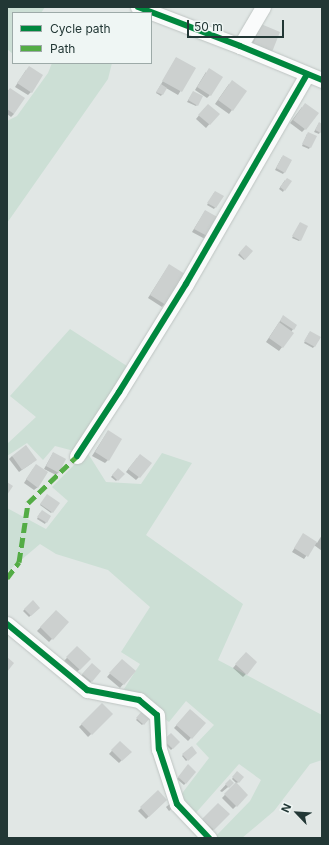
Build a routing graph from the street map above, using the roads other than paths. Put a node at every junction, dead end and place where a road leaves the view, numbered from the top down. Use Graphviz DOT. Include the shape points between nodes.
graph roads {
  1 [pos="138,7"];
  2 [pos="263,7"];
  3 [pos="151,12"];
  4 [pos="152,12"];
  5 [pos="240,46"];
  6 [pos="307,74"];
  7 [pos="322,80"];
  8 [pos="77,456"];
  9 [pos="7,624"];
  10 [pos="209,838"];
  1 -- 3 [label="street"];
  2 -- 5 [label="street"];
  4 -- 5 [label="street"];
  5 -- 6 [label="street"];
  6 -- 7 [label="street"];
  6 -- 8 [label="street" via="186,284"];
  9 -- 10 [label="street" via="87,690 139,700 157,715 159,749 177,804"];
}
